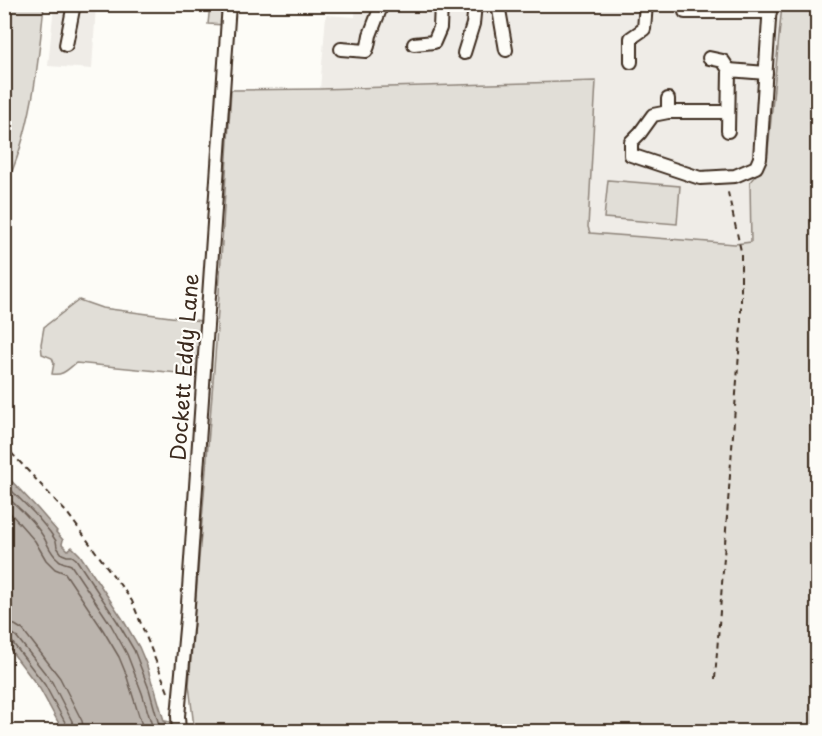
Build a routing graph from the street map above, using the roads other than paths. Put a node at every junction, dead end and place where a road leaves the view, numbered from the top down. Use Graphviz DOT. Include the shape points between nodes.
graph roads {
  1 [pos="74,4"];
  2 [pos="229,4"];
  3 [pos="382,4"];
  4 [pos="441,4"];
  5 [pos="475,4"];
  6 [pos="498,4"];
  7 [pos="646,4"];
  8 [pos="770,8"];
  9 [pos="685,12"];
  10 [pos="414,44"];
  11 [pos="66,45"];
  12 [pos="340,49"];
  13 [pos="506,50"];
  14 [pos="464,53"];
  15 [pos="709,58"];
  16 [pos="631,63"];
  17 [pos="729,70"];
  18 [pos="766,73"];
  19 [pos="668,99"];
  20 [pos="668,112"];
  21 [pos="728,112"];
  22 [pos="728,131"];
  23 [pos="180,732"];
  1 -- 11 [label="street"];
  2 -- 23 [label="street, Dockett Eddy Lane" via="178,716"];
  3 -- 12 [label="street" via="366,51"];
  4 -- 10 [label="street" via="440,28 434,42"];
  5 -- 14 [label="street"];
  6 -- 13 [label="street"];
  7 -- 16 [label="street" via="644,29 631,38"];
  8 -- 9 [label="street"];
  8 -- 18 [label="street"];
  15 -- 17 [label="street" via="723,61"];
  17 -- 18 [label="street"];
  17 -- 21 [label="street"];
  18 -- 20 [label="street" via="760,158 756,167 735,176 700,178 631,155 631,142 653,115"];
  19 -- 20 [label="street"];
  20 -- 21 [label="street"];
  21 -- 22 [label="street"];
}
